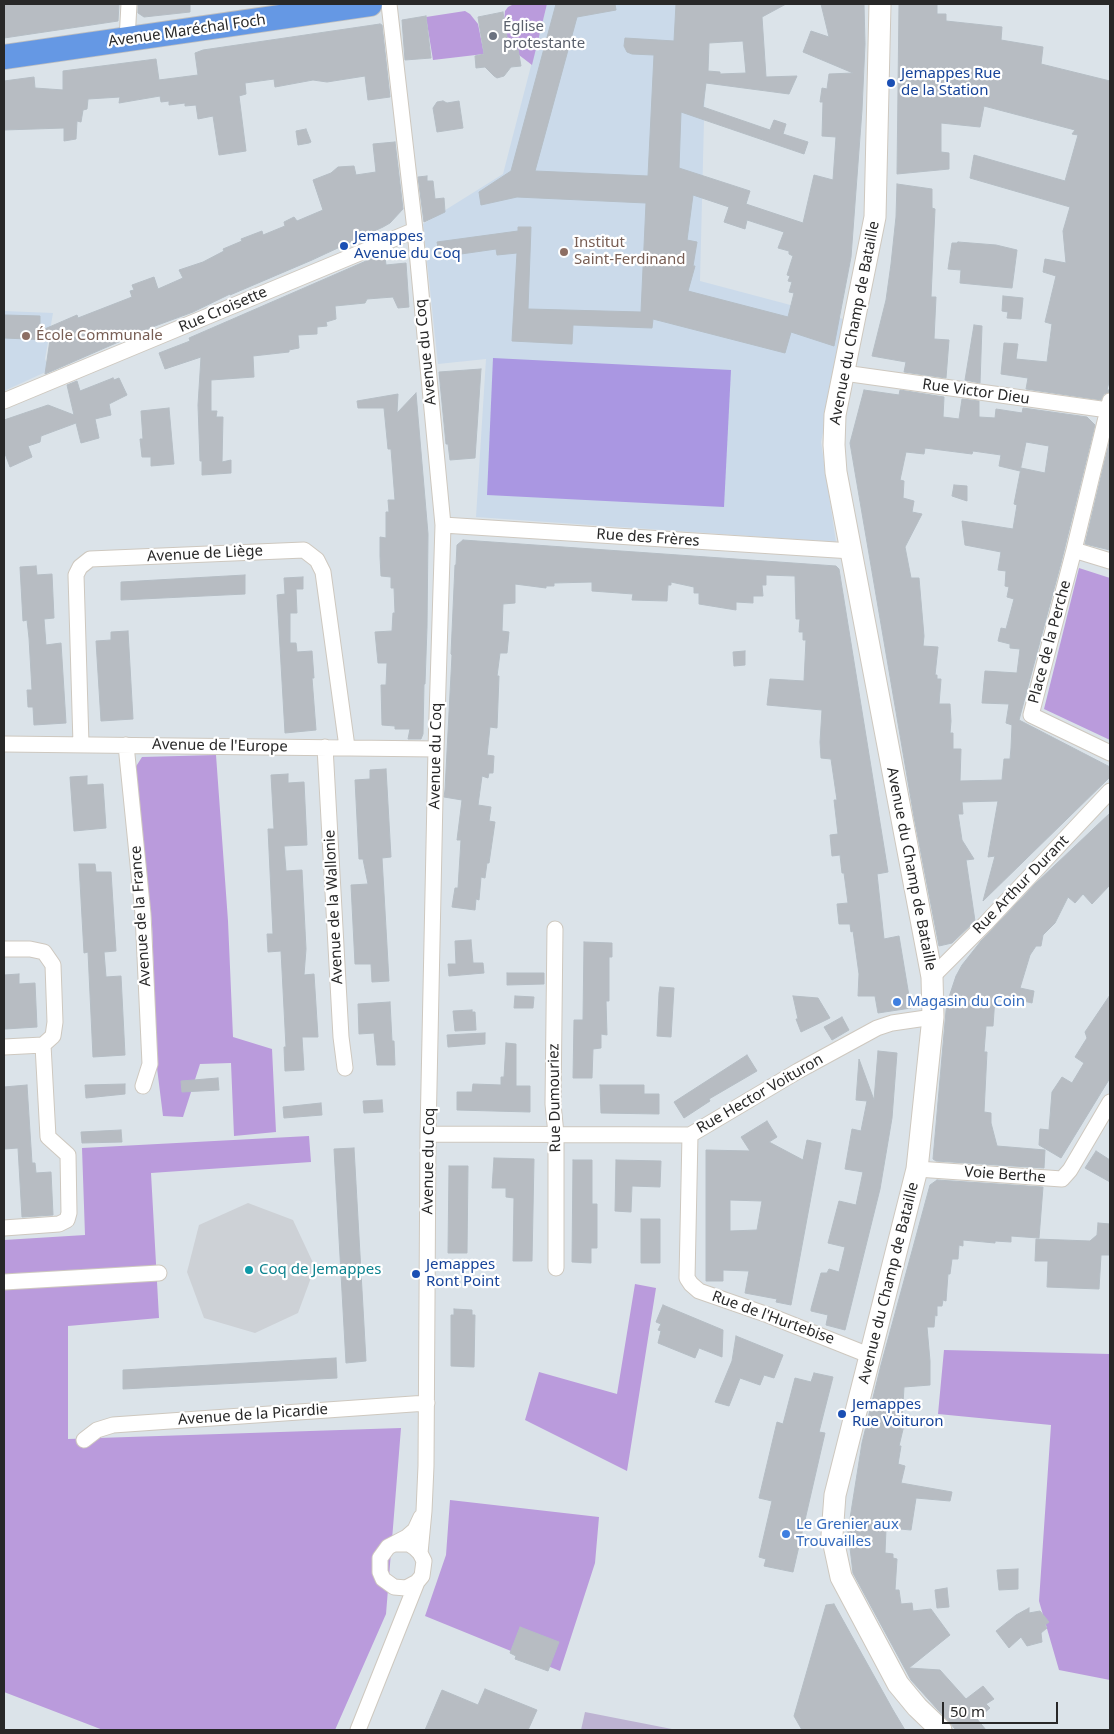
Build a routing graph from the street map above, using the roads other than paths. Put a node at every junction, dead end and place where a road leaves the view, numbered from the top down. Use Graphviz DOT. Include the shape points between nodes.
graph roads {
  1 [pos="129,4"];
  2 [pos="370,4"];
  3 [pos="389,4"];
  4 [pos="880,4"];
  5 [pos="127,40"];
  6 [pos="4,58"];
  7 [pos="415,230"];
  8 [pos="844,373"];
  9 [pos="4,402"];
  10 [pos="1109,406"];
  11 [pos="443,525"];
  12 [pos="1074,550"];
  13 [pos="852,551"];
  14 [pos="1110,561"];
  15 [pos="4,744"];
  16 [pos="81,744"];
  17 [pos="126,745"];
  18 [pos="325,747"];
  19 [pos="346,747"];
  20 [pos="436,749"];
  21 [pos="1110,753"];
  22 [pos="1110,791"];
  23 [pos="555,929"];
  24 [pos="4,949"];
  25 [pos="932,977"];
  26 [pos="933,1017"];
  27 [pos="43,1045"];
  28 [pos="4,1047"];
  29 [pos="345,1068"];
  30 [pos="143,1086"];
  31 [pos="1110,1102"];
  32 [pos="428,1134"];
  33 [pos="556,1134"];
  34 [pos="690,1135"];
  35 [pos="918,1169"];
  36 [pos="4,1228"];
  37 [pos="556,1268"];
  38 [pos="159,1273"];
  39 [pos="4,1282"];
  40 [pos="871,1356"];
  41 [pos="426,1403"];
  42 [pos="84,1440"];
  43 [pos="424,1512"];
  44 [pos="394,1544"];
  45 [pos="420,1553"];
  46 [pos="417,1582"];
  47 [pos="388,1584"];
  48 [pos="402,1619"];
  49 [pos="358,1730"];
  50 [pos="941,1730"];
  1 -- 5 [label="street"];
  2 -- 5 [label="main road, Avenue Maréchal Foch"];
  3 -- 7 [label="street, Avenue du Coq"];
  4 -- 8 [label="street, Avenue du Champ de Bataille" via="875,217"];
  5 -- 6 [label="main road, Avenue Maréchal Foch"];
  7 -- 9 [label="street, Rue Croisette"];
  7 -- 11 [label="street, Avenue du Coq"];
  8 -- 10 [label="street, Rue Victor Dieu"];
  8 -- 13 [label="street, Avenue du Champ de Bataille" via="835,415 834,445 836,472"];
  10 -- 12 [label="street"];
  11 -- 13 [label="street, Rue des Frères"];
  11 -- 20 [label="street, Avenue du Coq"];
  12 -- 14 [label="street"];
  12 -- 21 [label="street, Place de la Perche" via="1030,715"];
  13 -- 25 [label="street, Avenue du Champ de Bataille"];
  15 -- 16 [label="street, Avenue de l'Europe"];
  16 -- 17 [label="street, Avenue de l'Europe"];
  16 -- 19 [label="street, Avenue de Liège" via="76,575 80,567 90,559 304,550 317,560 323,572"];
  17 -- 18 [label="street, Avenue de l'Europe"];
  17 -- 30 [label="street, Avenue de la France" via="144,924 150,1064"];
  18 -- 19 [label="street, Avenue de l'Europe"];
  18 -- 29 [label="street, Avenue de la Wallonie"];
  19 -- 20 [label="street, Avenue de l'Europe"];
  20 -- 32 [label="street, Avenue du Coq"];
  22 -- 25 [label="street, Rue Arthur Durant"];
  23 -- 33 [label="street, Rue Dumouriez" via="553,1104"];
  24 -- 27 [label="street" via="44,952 53,965 54,1036"];
  25 -- 26 [label="street, Avenue du Champ de Bataille"];
  26 -- 34 [label="street, Rue Hector Voituron" via="877,1028 798,1070"];
  26 -- 35 [label="street, Avenue du Champ de Bataille"];
  27 -- 28 [label="street"];
  27 -- 36 [label="street" via="48,1137 68,1155 69,1213 67,1220 59,1224"];
  31 -- 35 [label="street, Voie Berthe" via="1062,1179"];
  32 -- 33 [label="street, Rue Hector Voituron"];
  32 -- 41 [label="street, Avenue du Coq"];
  33 -- 34 [label="street, Rue Hector Voituron"];
  33 -- 37 [label="street, Rue Dumouriez"];
  34 -- 40 [label="street, Rue de l'Hurtebise" via="687,1278 699,1291"];
  35 -- 40 [label="street, Avenue du Champ de Bataille"];
  38 -- 39 [label="street"];
  40 -- 50 [label="street, Avenue du Champ de Bataille" via="835,1495 832,1535 835,1555 841,1577 898,1684"];
  41 -- 42 [label="street, Avenue de la Picardie" via="113,1425 97,1430"];
  41 -- 43 [label="street, Avenue du Coq"];
  43 -- 44 [label="street, Avenue du Coq" via="415,1530"];
  43 -- 45 [label="street, Avenue du Coq"];
  44 -- 45 [label="street" via="409,1544"];
  44 -- 47 [label="street" via="383,1552 379,1566"];
  45 -- 46 [label="street" via="424,1569"];
  46 -- 47 [label="street" via="406,1588"];
  46 -- 48 [label="street"];
  47 -- 48 [label="street" via="398,1602"];
  48 -- 49 [label="street"];
}
